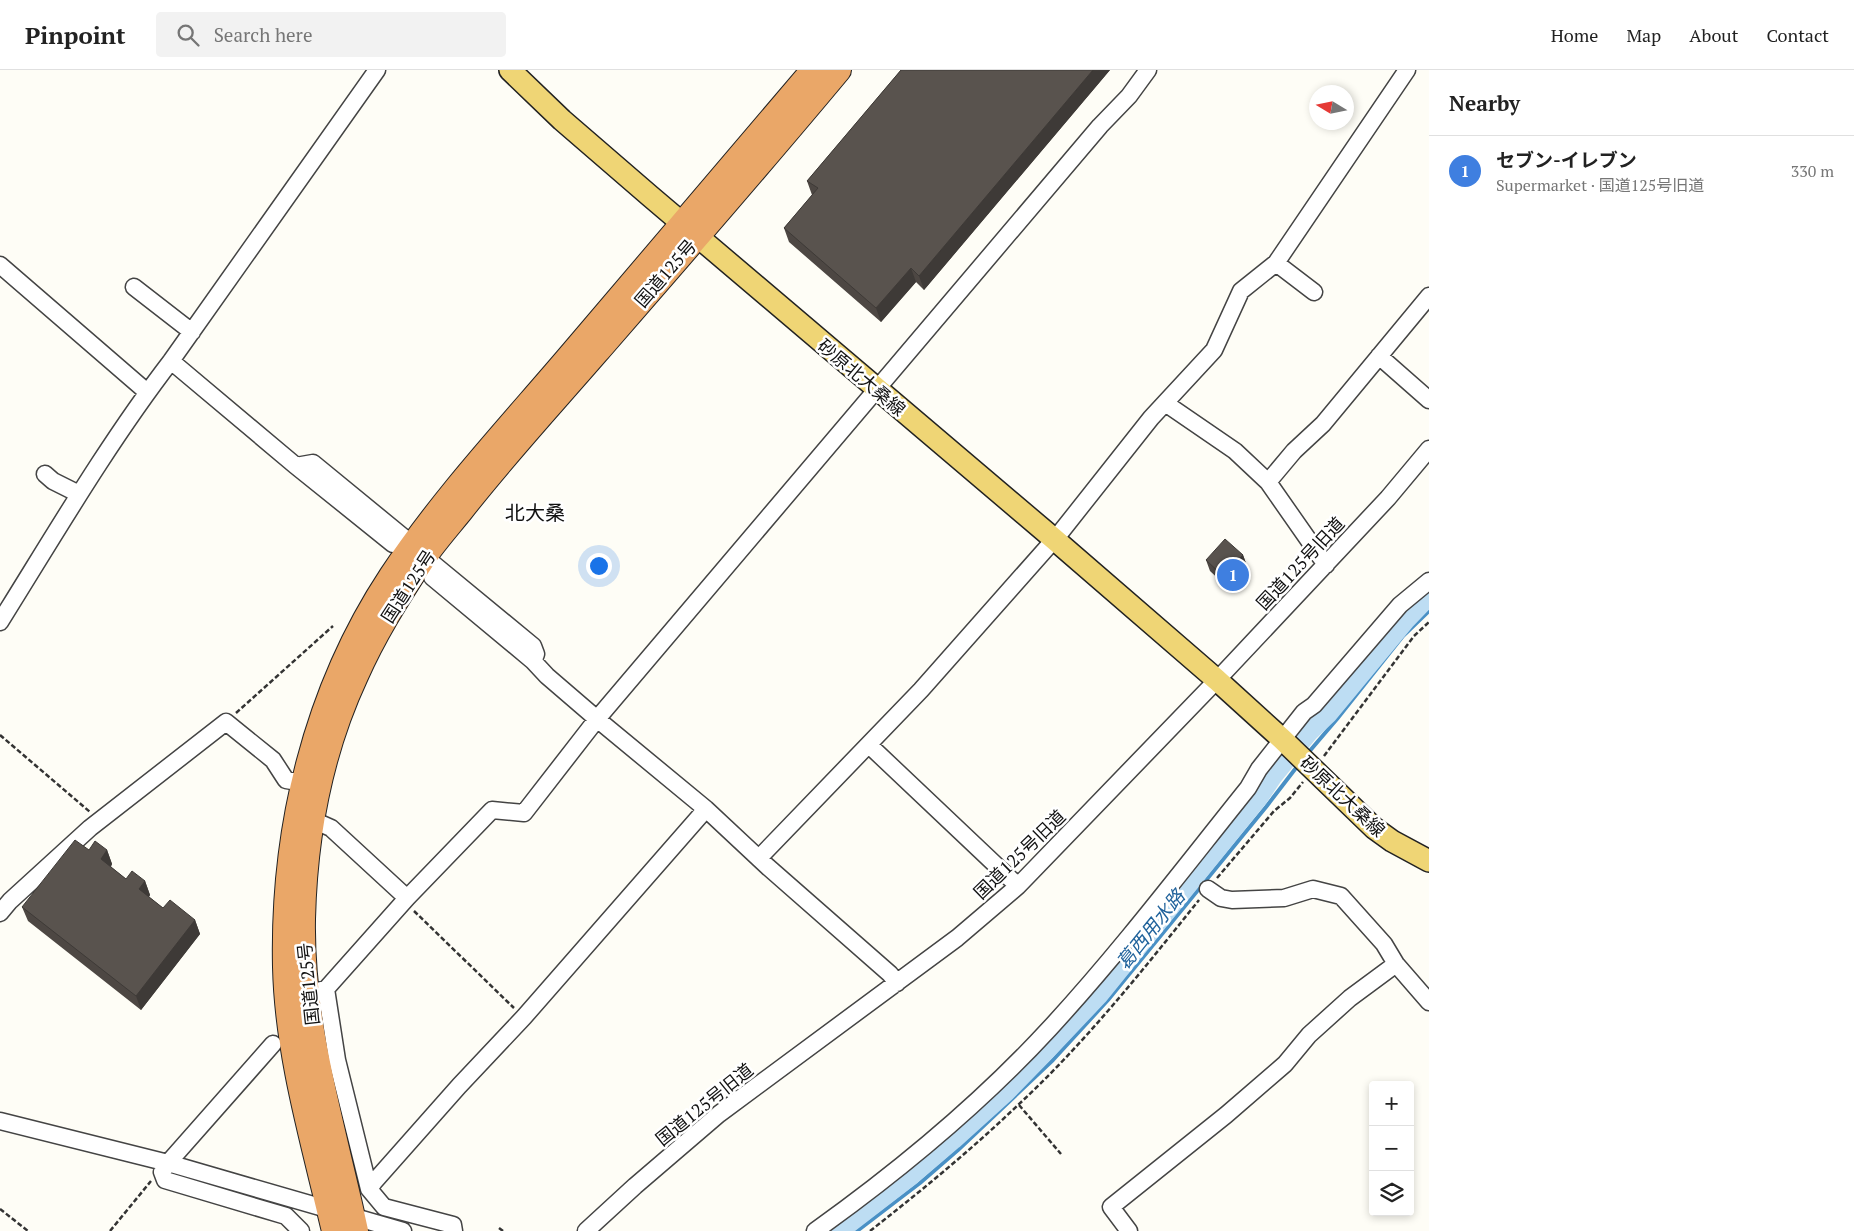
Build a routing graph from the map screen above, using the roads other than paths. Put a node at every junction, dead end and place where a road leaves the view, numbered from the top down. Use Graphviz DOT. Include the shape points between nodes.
graph roads {
  1 [pos="510,70"];
  2 [pos="813,70"];
  3 [pos="839,70"];
  4 [pos="1148,70"];
  5 [pos="1407,70"];
  6 [pos="372,72"];
  7 [pos="690,230"];
  8 [pos="1276,263"];
  9 [pos="0,265"];
  10 [pos="134,287"];
  11 [pos="1314,292"];
  12 [pos="1429,296"];
  13 [pos="192,332"];
  14 [pos="1379,356"];
  15 [pos="172,361"];
  16 [pos="877,390"];
  17 [pos="147,392"];
  18 [pos="1429,400"];
  19 [pos="1165,402"];
  20 [pos="1429,449"];
  21 [pos="45,474"];
  22 [pos="1268,482"];
  23 [pos="79,494"];
  24 [pos="1054,539"];
  25 [pos="416,556"];
  26 [pos="1326,564"];
  27 [pos="1429,581"];
  28 [pos="0,622"];
  29 [pos="1217,680"];
  30 [pos="597,719"];
  31 [pos="1284,741"];
  32 [pos="869,745"];
  33 [pos="304,783"];
  34 [pos="706,809"];
  35 [pos="312,824"];
  36 [pos="759,858"];
  37 [pos="1429,861"];
  38 [pos="1018,886"];
  39 [pos="1208,888"];
  40 [pos="405,900"];
  41 [pos="0,913"];
  42 [pos="1396,964"];
  43 [pos="897,983"];
  44 [pos="316,990"];
  45 [pos="1429,1002"];
  46 [pos="273,1044"];
  47 [pos="0,1120"];
  48 [pos="165,1168"];
  49 [pos="369,1189"];
  50 [pos="332,1220"];
  51 [pos="355,1224"];
  52 [pos="301,1231"];
  53 [pos="403,1231"];
  54 [pos="454,1231"];
  55 [pos="586,1231"];
  56 [pos="815,1231"];
  57 [pos="1129,1231"];
  1 -- 7 [label="main road, 砂原北大桑線" via="562,120"];
  2 -- 7 [label="highway, 国道125号"];
  3 -- 7 [label="highway, 国道125号"];
  4 -- 16 [label="street"];
  5 -- 8 [label="street"];
  6 -- 13 [label="street"];
  7 -- 16 [label="main road, 砂原北大桑線"];
  7 -- 25 [label="highway, 国道125号" via="507,428 457,487"];
  8 -- 11 [label="street"];
  8 -- 19 [label="street" via="1241,291 1214,350"];
  9 -- 17 [label="street"];
  10 -- 13 [label="street"];
  12 -- 14 [label="street"];
  13 -- 15 [label="street"];
  14 -- 18 [label="street"];
  14 -- 22 [label="street" via="1323,424"];
  15 -- 17 [label="street"];
  15 -- 25 [label="street" via="296,466 313,463"];
  16 -- 24 [label="main road, 砂原北大桑線"];
  16 -- 30 [label="street"];
  17 -- 23 [label="street"];
  19 -- 22 [label="street" via="1235,451"];
  19 -- 24 [label="street"];
  20 -- 26 [label="street, 国道125号旧道"];
  21 -- 23 [label="street"];
  22 -- 26 [label="street"];
  23 -- 28 [label="street"];
  24 -- 29 [label="main road, 砂原北大桑線"];
  24 -- 32 [label="street"];
  25 -- 30 [label="street" via="533,646 536,654 533,661"];
  25 -- 33 [label="highway, 国道125号" via="389,579 340,670 321,719"];
  25 -- 35 [label="highway, 国道125号" via="355,678 337,723 322,772"];
  26 -- 29 [label="street, 国道125号旧道"];
  27 -- 31 [label="street" via="1400,605 1314,706 1304,712"];
  29 -- 31 [label="main road, 砂原北大桑線"];
  29 -- 38 [label="street, 国道125号旧道"];
  30 -- 34 [label="street"];
  30 -- 40 [label="street" via="524,813 492,810"];
  31 -- 37 [label="main road, 砂原北大桑線" via="1374,828"];
  31 -- 56 [label="street" via="1096,976 1049,1029 943,1131"];
  32 -- 36 [label="street"];
  32 -- 38 [label="street"];
  33 -- 41 [label="street" via="286,780 273,760 226,722 100,820"];
  33 -- 50 [label="highway, 国道125号" via="292,837 287,883 285,970 296,1061"];
  34 -- 36 [label="street"];
  34 -- 49 [label="street"];
  35 -- 40 [label="street" via="331,828"];
  35 -- 44 [label="highway, 国道125号" via="303,923"];
  36 -- 43 [label="street"];
  38 -- 43 [label="street, 国道125号旧道"];
  39 -- 42 [label="street" via="1221,898 1232,900 1284,898 1313,889 1341,896 1384,944"];
  40 -- 44 [label="street"];
  42 -- 45 [label="street"];
  42 -- 57 [label="street" via="1350,998 1309,1035 1285,1064 1226,1115 1111,1207"];
  43 -- 55 [label="street, 国道125号旧道" via="719,1114"];
  44 -- 49 [label="street"];
  44 -- 51 [label="highway, 国道125号" via="320,1078"];
  46 -- 48 [label="street"];
  47 -- 48 [label="street"];
  48 -- 50 [label="street"];
  48 -- 52 [label="street" via="165,1180 286,1216"];
  49 -- 54 [label="street" via="384,1207 453,1226"];
  50 -- 51 [label="street"];
  51 -- 53 [label="street"];
}
